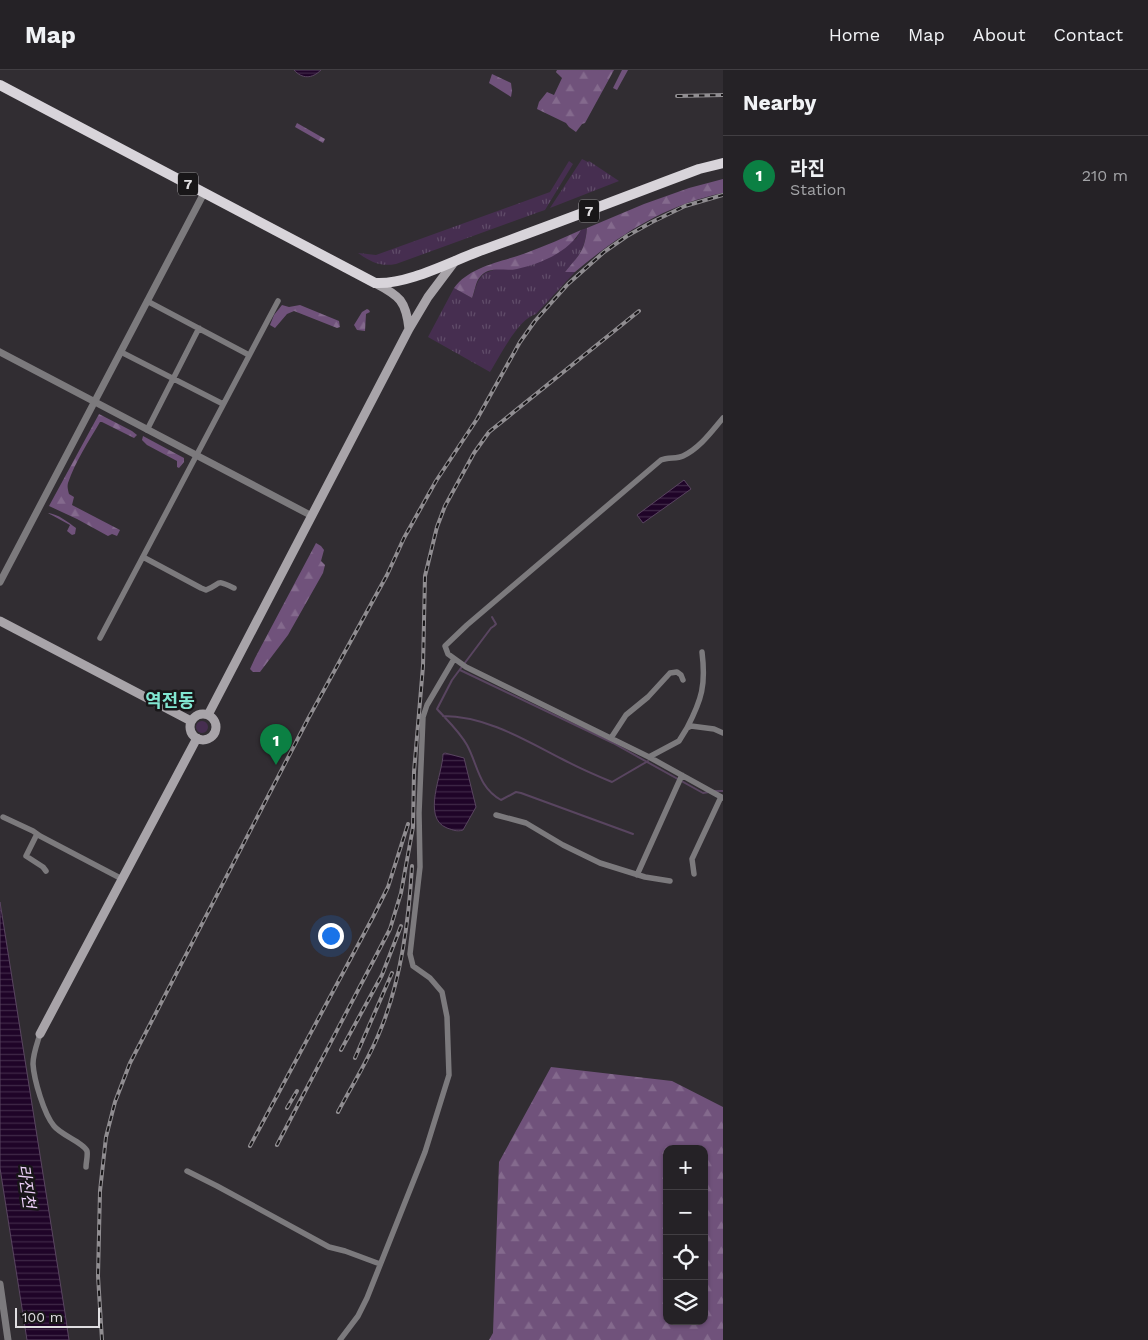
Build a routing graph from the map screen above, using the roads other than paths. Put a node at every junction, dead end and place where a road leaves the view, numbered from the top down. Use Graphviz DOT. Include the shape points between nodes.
graph roads {
  1 [pos="0,85"];
  2 [pos="723,163"];
  3 [pos="204,192"];
  4 [pos="456,260"];
  5 [pos="375,282"];
  6 [pos="278,301"];
  7 [pos="147,302"];
  8 [pos="199,328"];
  9 [pos="409,329"];
  10 [pos="0,352"];
  11 [pos="121,352"];
  12 [pos="249,355"];
  13 [pos="174,378"];
  14 [pos="94,402"];
  15 [pos="224,404"];
  16 [pos="723,418"];
  17 [pos="148,430"];
  18 [pos="196,456"];
  19 [pos="312,516"];
  20 [pos="143,557"];
  21 [pos="0,582"];
  22 [pos="234,588"];
  23 [pos="0,622"];
  24 [pos="100,638"];
  25 [pos="702,652"];
  26 [pos="454,659"];
  27 [pos="683,680"];
  28 [pos="208,715"];
  29 [pos="191,721"];
  30 [pos="687,728"];
  31 [pos="723,733"];
  32 [pos="197,738"];
  33 [pos="612,738"];
  34 [pos="649,757"];
  35 [pos="682,775"];
  36 [pos="722,798"];
  37 [pos="496,815"];
  38 [pos="3,817"];
  39 [pos="37,834"];
  40 [pos="46,871"];
  41 [pos="694,874"];
  42 [pos="637,875"];
  43 [pos="122,879"];
  44 [pos="670,881"];
  45 [pos="40,1034"];
  46 [pos="86,1167"];
  47 [pos="187,1171"];
  48 [pos="380,1264"];
  49 [pos="0,1284"];
  50 [pos="2,1307"];
  51 [pos="8,1340"];
  52 [pos="340,1340"];
  1 -- 3 [label="highway, 7"];
  2 -- 4 [label="highway, 7" via="699,169"];
  3 -- 5 [label="highway, 7"];
  3 -- 7 [label="street"];
  4 -- 5 [label="highway, 7" via="396,282"];
  4 -- 9 [label="main road"];
  5 -- 9 [label="main road" via="401,300 407,312"];
  6 -- 12 [label="street"];
  7 -- 8 [label="street"];
  7 -- 11 [label="street"];
  8 -- 12 [label="street"];
  8 -- 13 [label="street"];
  9 -- 19 [label="main road"];
  10 -- 14 [label="street"];
  11 -- 13 [label="street"];
  11 -- 14 [label="street"];
  12 -- 15 [label="street"];
  13 -- 15 [label="street"];
  13 -- 17 [label="street"];
  14 -- 17 [label="street"];
  14 -- 21 [label="street"];
  15 -- 18 [label="street"];
  16 -- 26 [label="street" via="689,452 681,457 661,460 451,638 445,646"];
  17 -- 18 [label="street"];
  18 -- 19 [label="street"];
  18 -- 20 [label="street"];
  19 -- 28 [label="main road"];
  20 -- 22 [label="street" via="206,590 218,582"];
  20 -- 24 [label="street"];
  23 -- 29 [label="main road"];
  25 -- 30 [label="street" via="703,686 699,704"];
  26 -- 33 [label="street" via="466,668"];
  26 -- 48 [label="street" via="423,717 420,867 410,954 413,966 442,992 447,1017 449,1075 425,1152"];
  27 -- 33 [label="street" via="677,672 670,673 648,698 626,716"];
  28 -- 29 [label="main road" via="198,714"];
  28 -- 32 [label="main road" via="215,722 214,732 207,739"];
  29 -- 32 [label="main road" via="190,731"];
  30 -- 31 [label="street" via="714,728"];
  30 -- 34 [label="street" via="679,740"];
  32 -- 43 [label="main road"];
  33 -- 34 [label="street"];
  34 -- 35 [label="street"];
  35 -- 36 [label="street"];
  35 -- 42 [label="street"];
  36 -- 41 [label="street" via="692,859"];
  37 -- 42 [label="street" via="526,824 563,846"];
  38 -- 39 [label="street"];
  39 -- 40 [label="street" via="26,856"];
  39 -- 43 [label="street"];
  42 -- 44 [label="street"];
  43 -- 45 [label="main road"];
  45 -- 46 [label="street" via="33,1064 42,1104 53,1125 85,1147"];
  47 -- 48 [label="street" via="329,1247"];
  48 -- 52 [label="street" via="358,1316"];
  49 -- 50 [label="street"];
  50 -- 51 [label="street"];
}
